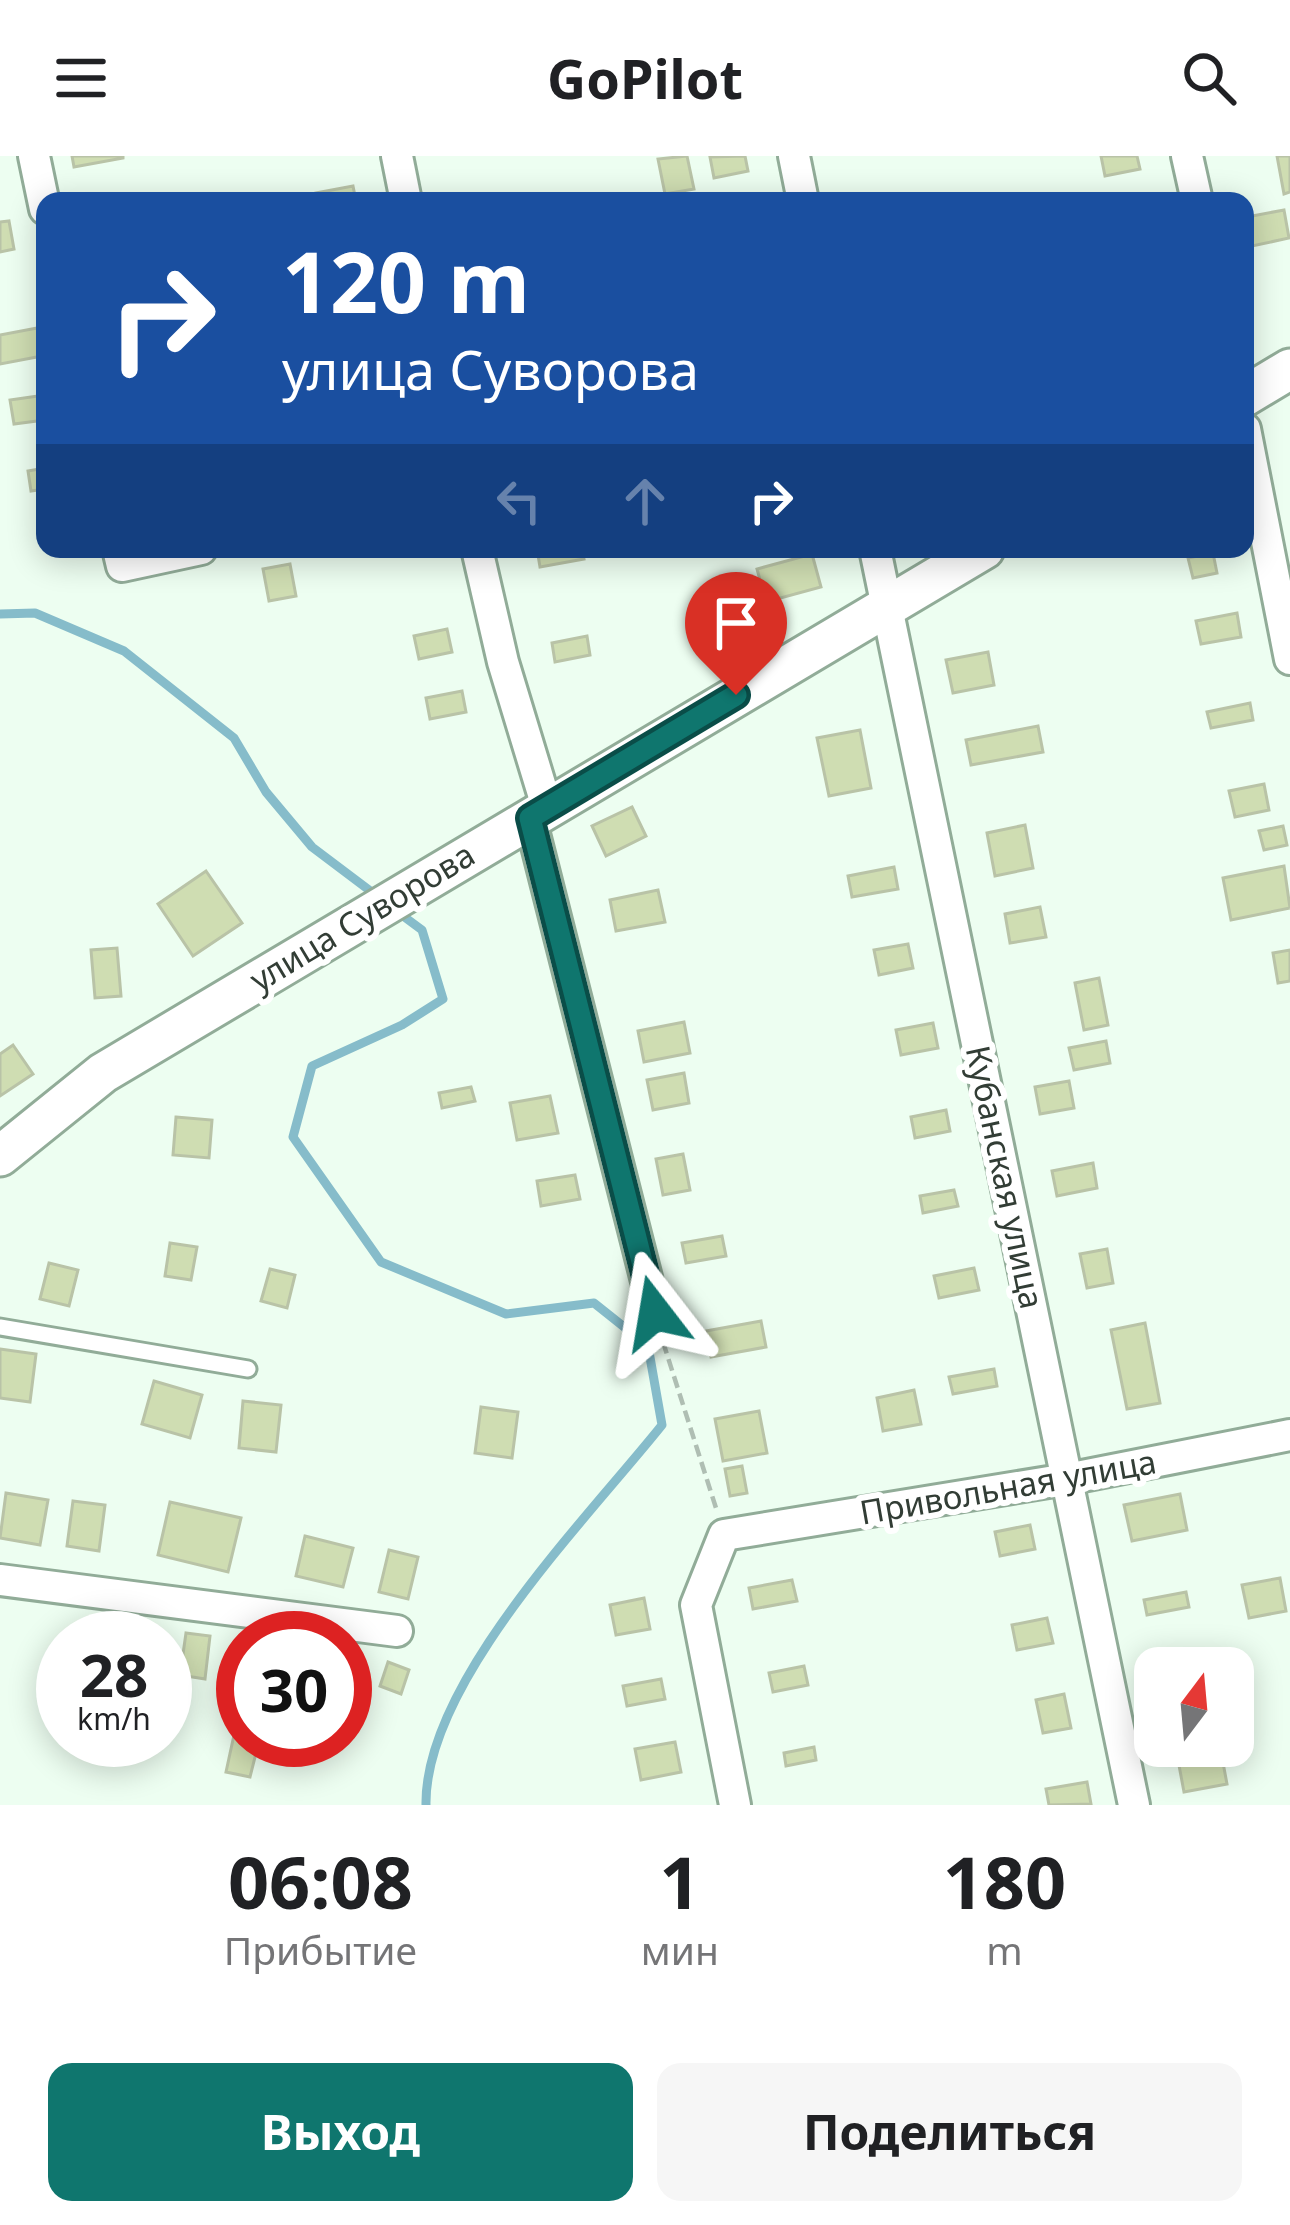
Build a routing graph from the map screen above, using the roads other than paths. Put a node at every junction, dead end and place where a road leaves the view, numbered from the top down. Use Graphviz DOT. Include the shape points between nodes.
graph roads {
  1 [pos="34,156"];
  2 [pos="397,156"];
  3 [pos="794,156"];
  4 [pos="1187,156"];
  5 [pos="41,192"];
  6 [pos="404,192"];
  7 [pos="801,192"];
  8 [pos="1195,192"];
  9 [pos="1290,369"];
  10 [pos="1254,391"];
  11 [pos="1254,475"];
  12 [pos="120,558"];
  13 [pos="159,558"];
  14 [pos="479,558"];
  15 [pos="876,558"];
  16 [pos="969,558"];
  17 [pos="886,606"];
  18 [pos="1290,659"];
  19 [pos="538,812"];
  20 [pos="0,1156"];
  21 [pos="655,1313"];
  22 [pos="0,1327"];
  23 [pos="248,1369"];
  24 [pos="1290,1435"];
  25 [pos="1067,1479"];
  26 [pos="0,1580"];
  27 [pos="397,1631"];
  28 [pos="735,1805"];
  29 [pos="1134,1805"];
  1 -- 5 [label="street"];
  2 -- 6 [label="street"];
  3 -- 7 [label="street"];
  4 -- 8 [label="street"];
  9 -- 10 [label="street"];
  11 -- 18 [label="street"];
  12 -- 13 [label="street" via="122,566"];
  14 -- 19 [label="street"];
  15 -- 17 [label="street, Кубанская улица"];
  16 -- 17 [label="street, улица Суворова"];
  17 -- 19 [label="street, улица Суворова"];
  17 -- 25 [label="street, Кубанская улица"];
  19 -- 20 [label="street, улица Суворова" via="104,1073"];
  19 -- 21 [label="street"];
  22 -- 23 [label="lane"];
  24 -- 25 [label="street, Привольная улица"];
  25 -- 28 [label="street, Привольная улица" via="724,1535 696,1605"];
  25 -- 29 [label="street, Кубанская улица"];
  26 -- 27 [label="street"];
}
